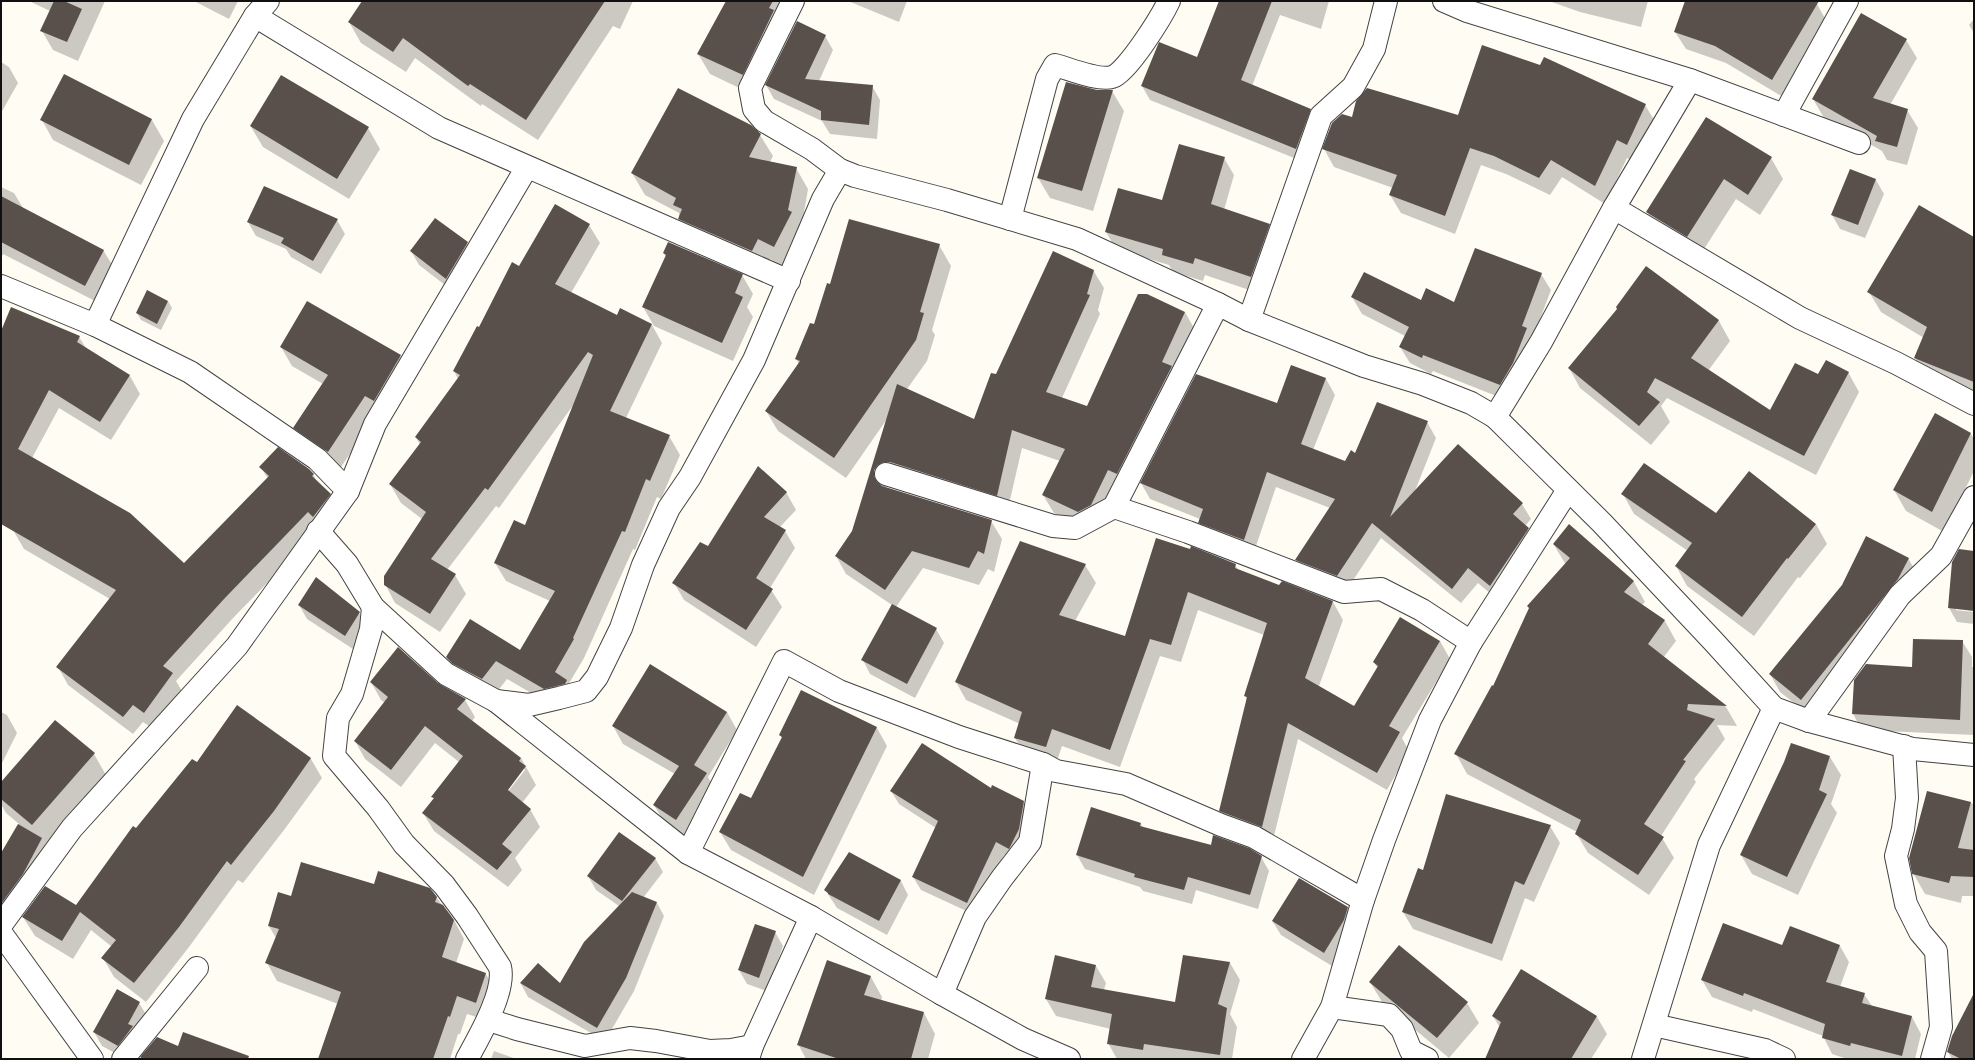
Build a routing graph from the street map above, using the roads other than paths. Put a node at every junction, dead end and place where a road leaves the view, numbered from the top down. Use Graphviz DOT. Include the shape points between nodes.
graph roads {
  1 [pos="793,1"];
  2 [pos="1169,1"];
  3 [pos="1386,1"];
  4 [pos="1444,1"];
  5 [pos="1846,1"];
  6 [pos="262,9"];
  7 [pos="1690,80"];
  8 [pos="1784,115"];
  9 [pos="1859,143"];
  10 [pos="527,167"];
  11 [pos="840,170"];
  12 [pos="1614,208"];
  13 [pos="1010,219"];
  14 [pos="789,281"];
  15 [pos="1,286"];
  16 [pos="1218,304"];
  17 [pos="1249,320"];
  18 [pos="95,325"];
  19 [pos="1974,404"];
  20 [pos="1495,417"];
  21 [pos="886,474"];
  22 [pos="1568,490"];
  23 [pos="348,491"];
  24 [pos="1974,497"];
  25 [pos="1114,507"];
  26 [pos="318,531"];
  27 [pos="373,607"];
  28 [pos="1471,642"];
  29 [pos="496,701"];
  30 [pos="1774,708"];
  31 [pos="1809,721"];
  32 [pos="1904,746"];
  33 [pos="1974,755"];
  34 [pos="1043,764"];
  35 [pos="688,853"];
  36 [pos="1363,900"];
  37 [pos="811,917"];
  38 [pos="1,925"];
  39 [pos="1,933"];
  40 [pos="197,968"];
  41 [pos="942,994"];
  42 [pos="1332,1007"];
  43 [pos="489,1020"];
  44 [pos="1654,1025"];
  45 [pos="750,1053"];
  46 [pos="92,1059"];
  47 [pos="123,1059"];
  48 [pos="467,1059"];
  49 [pos="1069,1059"];
  50 [pos="1303,1059"];
  51 [pos="1427,1059"];
  52 [pos="1643,1059"];
  53 [pos="1784,1059"];
  54 [pos="1932,1059"];
  1 -- 11 [label="street" via="750,88 754,109 764,121 812,149"];
  2 -- 13 [label="street" via="1127,65 1113,77 1100,77 1056,65 1046,79"];
  3 -- 17 [label="street" via="1374,49 1353,87 1321,116"];
  4 -- 7 [label="street" via="1467,11"];
  5 -- 8 [label="street"];
  6 -- 10 [label="street" via="439,128"];
  6 -- 18 [label="street" via="193,119"];
  7 -- 8 [label="street"];
  7 -- 12 [label="street"];
  8 -- 9 [label="street"];
  10 -- 14 [label="street"];
  10 -- 23 [label="street" via="375,424"];
  11 -- 13 [label="street"];
  11 -- 14 [label="street" via="823,199"];
  12 -- 19 [label="street" via="1800,318 1896,363"];
  12 -- 20 [label="street" via="1541,342"];
  13 -- 16 [label="street" via="1077,239"];
  14 -- 29 [label="street" via="754,360 690,477 669,508 643,565 621,628 597,677 586,691 559,698 529,705"];
  15 -- 18 [label="street"];
  16 -- 17 [label="street"];
  16 -- 25 [label="street"];
  17 -- 20 [label="street" via="1364,366 1423,384 1471,403"];
  18 -- 23 [label="street" via="190,372 317,459"];
  20 -- 22 [label="street"];
  21 -- 25 [label="street" via="1053,526 1075,528"];
  22 -- 28 [label="street"];
  22 -- 30 [label="street"];
  23 -- 26 [label="street"];
  24 -- 31 [label="street" via="1941,556 1900,595"];
  25 -- 28 [label="street" via="1188,532 1344,592 1381,589 1422,610"];
  26 -- 27 [label="street" via="347,564"];
  26 -- 38 [label="street" via="237,646 72,828"];
  27 -- 29 [label="street" via="446,674"];
  27 -- 43 [label="street" via="370,629 352,694 338,718 334,756 378,808 404,844 444,885 500,967 502,976"];
  28 -- 36 [label="street" via="1430,720"];
  29 -- 35 [label="street"];
  30 -- 31 [label="street"];
  30 -- 44 [label="street" via="1710,845"];
  31 -- 32 [label="street"];
  32 -- 33 [label="street"];
  32 -- 54 [label="street" via="1907,798 1896,856 1906,904 1920,932 1936,951 1941,1027"];
  34 -- 35 [label="street" via="959,737 839,691 784,661"];
  34 -- 36 [label="street" via="1056,771 1126,784 1254,837"];
  34 -- 41 [label="street" via="1030,842 975,917"];
  35 -- 37 [label="street"];
  36 -- 42 [label="street"];
  37 -- 41 [label="street"];
  37 -- 45 [label="street"];
  39 -- 46 [label="street"];
  40 -- 47 [label="street"];
  41 -- 49 [label="street" via="1023,1039"];
  42 -- 50 [label="street"];
  42 -- 51 [label="street" via="1389,1015 1402,1030 1411,1051"];
  43 -- 45 [label="street" via="525,1032 585,1046 630,1038 710,1051 732,1050"];
  43 -- 48 [label="street"];
  44 -- 52 [label="street"];
  44 -- 53 [label="street" via="1765,1050"];
}
